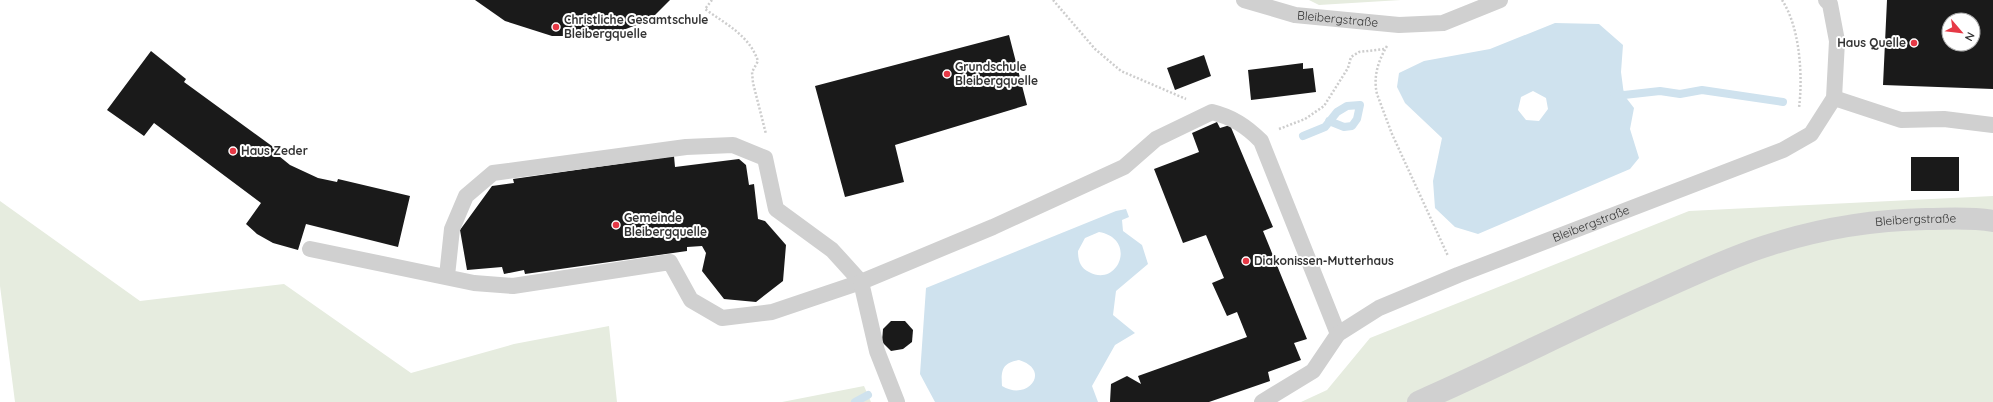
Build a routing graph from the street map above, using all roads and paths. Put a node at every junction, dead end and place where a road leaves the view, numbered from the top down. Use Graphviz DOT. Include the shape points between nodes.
graph roads {
  1 [pos="712,0"];
  2 [pos="1053,0"];
  3 [pos="1244,0"];
  4 [pos="1500,0"];
  5 [pos="1782,0"];
  6 [pos="1826,0"];
  7 [pos="1399,25"];
  8 [pos="1385,49"];
  9 [pos="1834,98"];
  10 [pos="1212,112"];
  11 [pos="1798,113"];
  12 [pos="1993,125"];
  13 [pos="1247,127"];
  14 [pos="766,135"];
  15 [pos="1993,221"];
  16 [pos="310,249"];
  17 [pos="1458,275"];
  18 [pos="447,276"];
  19 [pos="861,282"];
  20 [pos="1338,334"];
  21 [pos="897,402"];
  22 [pos="1262,402"];
  23 [pos="1418,402"];
  1 -- 14 [label="path" via="705,8 748,40 754,48 758,61 752,72 753,83"];
  2 -- 10 [label="path" via="1095,49 1121,71"];
  3 -- 7 [label="lane, Bleibergstraße" via="1295,15"];
  4 -- 7 [label="lane, Bleibergstraße" via="1443,23"];
  5 -- 11 [label="path" via="1789,11 1796,39"];
  6 -- 9 [label="lane, Bleibergstraße" via="1830,4 1837,41"];
  7 -- 8 [label="path"];
  8 -- 13 [label="path" via="1359,52 1351,57 1348,68 1324,106 1305,119 1275,130"];
  8 -- 17 [label="path" via="1378,62 1377,94 1395,141"];
  9 -- 12 [label="lane" via="1901,120 1944,119"];
  9 -- 17 [label="lane, Bleibergstraße" via="1811,134 1783,150"];
  10 -- 13 [label="lane" via="1228,116"];
  10 -- 19 [label="lane" via="1156,139 1124,167 993,227"];
  13 -- 20 [label="lane" via="1261,141"];
  15 -- 23 [label="street, Bleibergstraße" via="1974,218 1851,224 1765,246 1587,322"];
  16 -- 18 [label="lane"];
  17 -- 20 [label="lane, Bleibergstraße" via="1379,308"];
  18 -- 19 [label="lane" via="474,283 513,286 670,262 691,300 722,318 772,312"];
  18 -- 19 [label="lane" via="452,229 466,196 493,173 686,147 733,145 765,158 776,209 832,250"];
  19 -- 21 [label="lane" via="877,350"];
  20 -- 22 [label="lane, Bleibergstraße" via="1314,371"];
}
